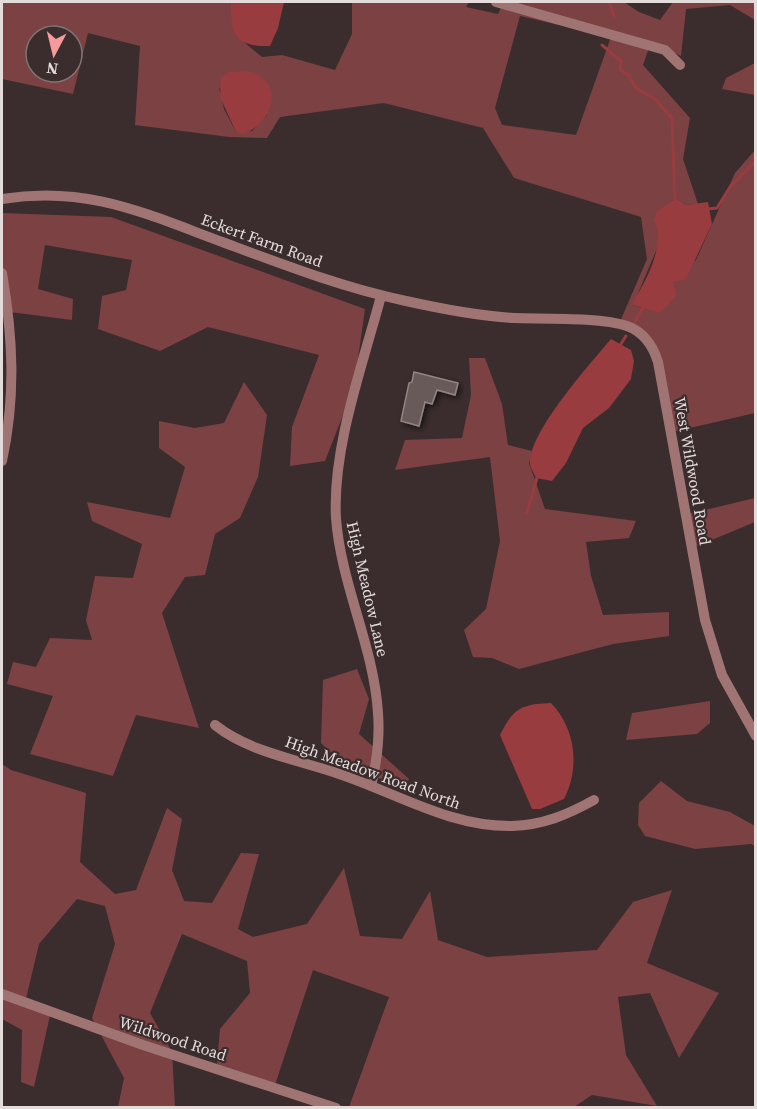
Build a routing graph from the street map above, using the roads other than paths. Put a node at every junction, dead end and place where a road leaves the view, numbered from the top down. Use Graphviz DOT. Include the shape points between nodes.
graph roads {
  1 [pos="496,2"];
  2 [pos="680,65"];
  3 [pos="2,199"];
  4 [pos="2,273"];
  5 [pos="381,296"];
  6 [pos="514,318"];
  7 [pos="2,461"];
  8 [pos="215,725"];
  9 [pos="756,736"];
  10 [pos="371,786"];
  11 [pos="594,800"];
  12 [pos="2,994"];
  13 [pos="336,1107"];
  1 -- 2 [label="street" via="664,50"];
  3 -- 5 [label="street, Eckert Farm Road" via="42,194 112,202"];
  4 -- 7 [label="street" via="13,371"];
  5 -- 6 [label="street, Eckert Farm Road"];
  5 -- 10 [label="street, High Meadow Lane" via="341,450 336,494 340,549 378,706 378,750"];
  6 -- 9 [label="street, West Wildwood Road" via="617,323 639,333 654,350 708,630 722,675"];
  8 -- 10 [label="street, High Meadow Road North" via="250,746"];
  10 -- 11 [label="street, High Meadow Road North" via="444,815 494,825 550,821"];
  12 -- 13 [label="street, Wildwood Road" via="143,1045"];
}
